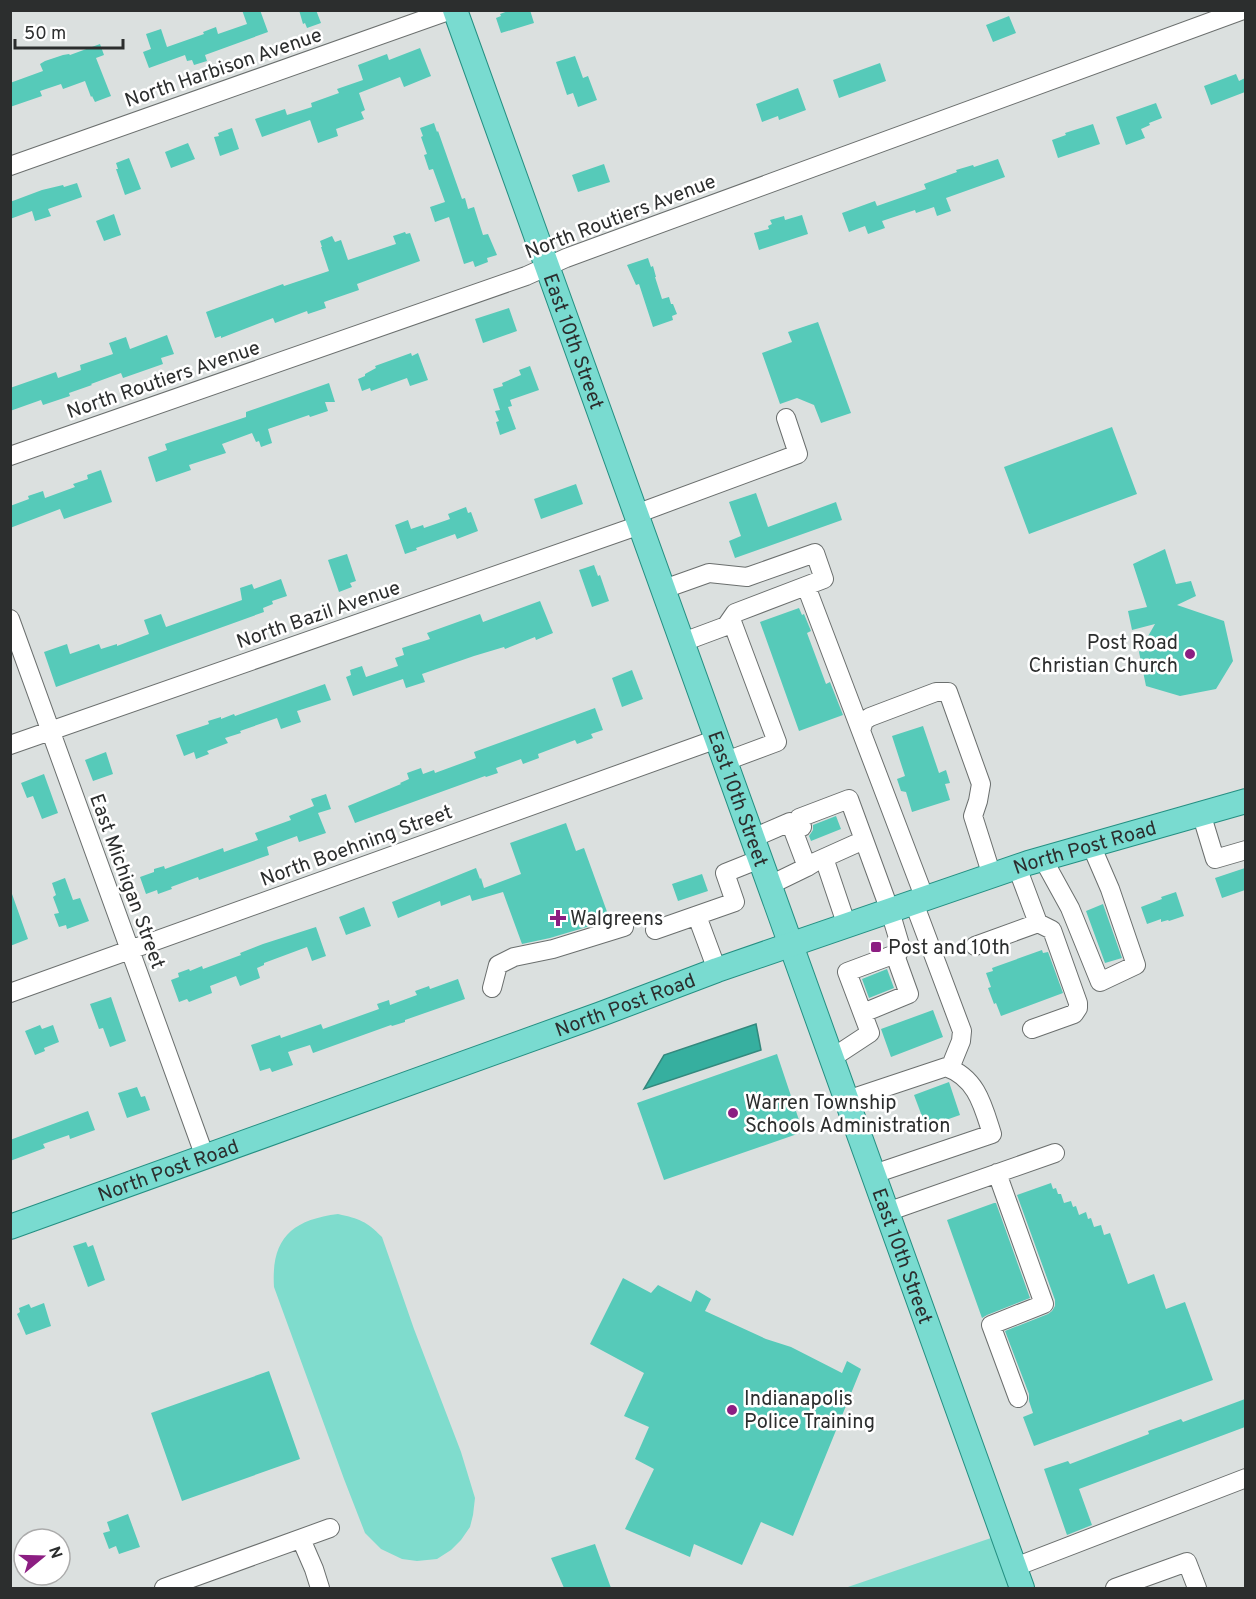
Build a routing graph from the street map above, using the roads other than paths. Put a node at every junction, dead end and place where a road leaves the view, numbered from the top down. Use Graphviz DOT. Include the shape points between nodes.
graph roads {
  1 [pos="453,10"];
  2 [pos="1243,10"];
  3 [pos="10,166"];
  4 [pos="547,266"];
  5 [pos="786,418"];
  6 [pos="10,456"];
  7 [pos="638,519"];
  8 [pos="806,586"];
  9 [pos="664,589"];
  10 [pos="10,619"];
  11 [pos="731,619"];
  12 [pos="683,642"];
  13 [pos="51,731"];
  14 [pos="861,731"];
  15 [pos="717,739"];
  16 [pos="10,745"];
  17 [pos="726,761"];
  18 [pos="1245,801"];
  19 [pos="1202,813"];
  20 [pos="799,826"];
  21 [pos="864,840"];
  22 [pos="1091,845"];
  23 [pos="757,848"];
  24 [pos="1245,850"];
  25 [pos="1043,859"];
  26 [pos="815,862"];
  27 [pos="1017,867"];
  28 [pos="992,876"];
  29 [pos="770,885"];
  30 [pos="919,901"];
  31 [pos="890,911"];
  32 [pos="697,916"];
  33 [pos="1038,923"];
  34 [pos="847,926"];
  35 [pos="624,927"];
  36 [pos="655,930"];
  37 [pos="792,945"];
  38 [pos="975,946"];
  39 [pos="129,950"];
  40 [pos="895,955"];
  41 [pos="717,970"];
  42 [pos="492,988"];
  43 [pos="10,993"];
  44 [pos="863,1014"];
  45 [pos="1032,1029"];
  46 [pos="832,1058"];
  47 [pos="950,1068"];
  48 [pos="847,1100"];
  49 [pos="1055,1153"];
  50 [pos="205,1157"];
  51 [pos="997,1173"];
  52 [pos="874,1174"];
  53 [pos="887,1212"];
  54 [pos="10,1227"];
  55 [pos="1018,1398"];
  56 [pos="1245,1478"];
  57 [pos="330,1528"];
  58 [pos="301,1539"];
  59 [pos="1018,1578"];
  60 [pos="165,1588"];
  61 [pos="320,1588"];
  62 [pos="1114,1588"];
  63 [pos="1197,1588"];
  1 -- 3 [label="street, North Harbison Avenue"];
  1 -- 4 [label="main road, East 10th Street"];
  2 -- 4 [label="street, North Routiers Avenue"];
  4 -- 6 [label="street, North Routiers Avenue"];
  4 -- 7 [label="main road, East 10th Street"];
  5 -- 7 [label="street, North Bazil Avenue" via="798,454"];
  7 -- 9 [label="main road, East 10th Street"];
  7 -- 13 [label="street, North Bazil Avenue"];
  8 -- 9 [label="street" via="824,579 815,553 747,577 709,573"];
  8 -- 11 [label="street" via="735,613"];
  8 -- 14 [label="street"];
  9 -- 12 [label="main road, East 10th Street"];
  10 -- 13 [label="street, East Michigan Street"];
  11 -- 12 [label="street" via="726,626"];
  11 -- 17 [label="street" via="777,742"];
  12 -- 15 [label="main road, East 10th Street"];
  13 -- 16 [label="street, North Bazil Avenue"];
  13 -- 39 [label="street, East Michigan Street"];
  14 -- 28 [label="street" via="870,717 936,692 948,692 981,784 973,816"];
  14 -- 30 [label="street"];
  15 -- 17 [label="main road, East 10th Street"];
  15 -- 39 [label="street, North Boehning Street"];
  17 -- 23 [label="main road, East 10th Street"];
  18 -- 19 [label="main road, North Post Road"];
  19 -- 22 [label="main road, North Post Road"];
  19 -- 24 [label="street" via="1215,859"];
  20 -- 21 [label="street" via="849,799"];
  20 -- 23 [label="street"];
  20 -- 26 [label="street"];
  20 -- 26 [label="street"];
  21 -- 26 [label="street"];
  21 -- 31 [label="street"];
  22 -- 25 [label="main road, North Post Road"];
  22 -- 25 [label="street" via="1136,965 1100,982 1070,908"];
  23 -- 29 [label="main road, East 10th Street"];
  23 -- 32 [label="street" via="725,873 735,902"];
  25 -- 27 [label="main road, North Post Road"];
  26 -- 29 [label="street"];
  26 -- 34 [label="street"];
  27 -- 28 [label="main road, North Post Road"];
  27 -- 33 [label="street"];
  28 -- 30 [label="main road, North Post Road"];
  29 -- 37 [label="main road, East 10th Street"];
  30 -- 31 [label="main road, North Post Road"];
  30 -- 47 [label="street" via="962,1031"];
  31 -- 34 [label="main road, North Post Road"];
  31 -- 40 [label="street" via="901,948"];
  32 -- 36 [label="street"];
  32 -- 41 [label="street"];
  33 -- 38 [label="street"];
  33 -- 45 [label="street" via="1052,930 1078,1008 1074,1014"];
  34 -- 37 [label="main road, North Post Road"];
  35 -- 42 [label="street" via="514,957 498,965"];
  37 -- 41 [label="main road, North Post Road"];
  37 -- 46 [label="main road, East 10th Street"];
  39 -- 43 [label="street, North Boehning Street"];
  39 -- 50 [label="street, East Michigan Street"];
  40 -- 44 [label="street" via="909,994"];
  40 -- 44 [label="street" via="847,972"];
  41 -- 50 [label="main road, North Post Road"];
  44 -- 46 [label="street" via="870,1033"];
  46 -- 48 [label="main road, East 10th Street"];
  47 -- 48 [label="street"];
  47 -- 52 [label="street" via="979,1093 992,1134"];
  48 -- 52 [label="main road, East 10th Street"];
  49 -- 51 [label="street"];
  50 -- 54 [label="main road, North Post Road"];
  51 -- 53 [label="street"];
  51 -- 55 [label="street" via="1044,1305 992,1325"];
  52 -- 53 [label="main road, East 10th Street"];
  53 -- 59 [label="main road, East 10th Street"];
  56 -- 59 [label="street"];
  57 -- 58 [label="street"];
  58 -- 60 [label="street"];
  58 -- 61 [label="street"];
  62 -- 63 [label="street" via="1187,1562"];
}
